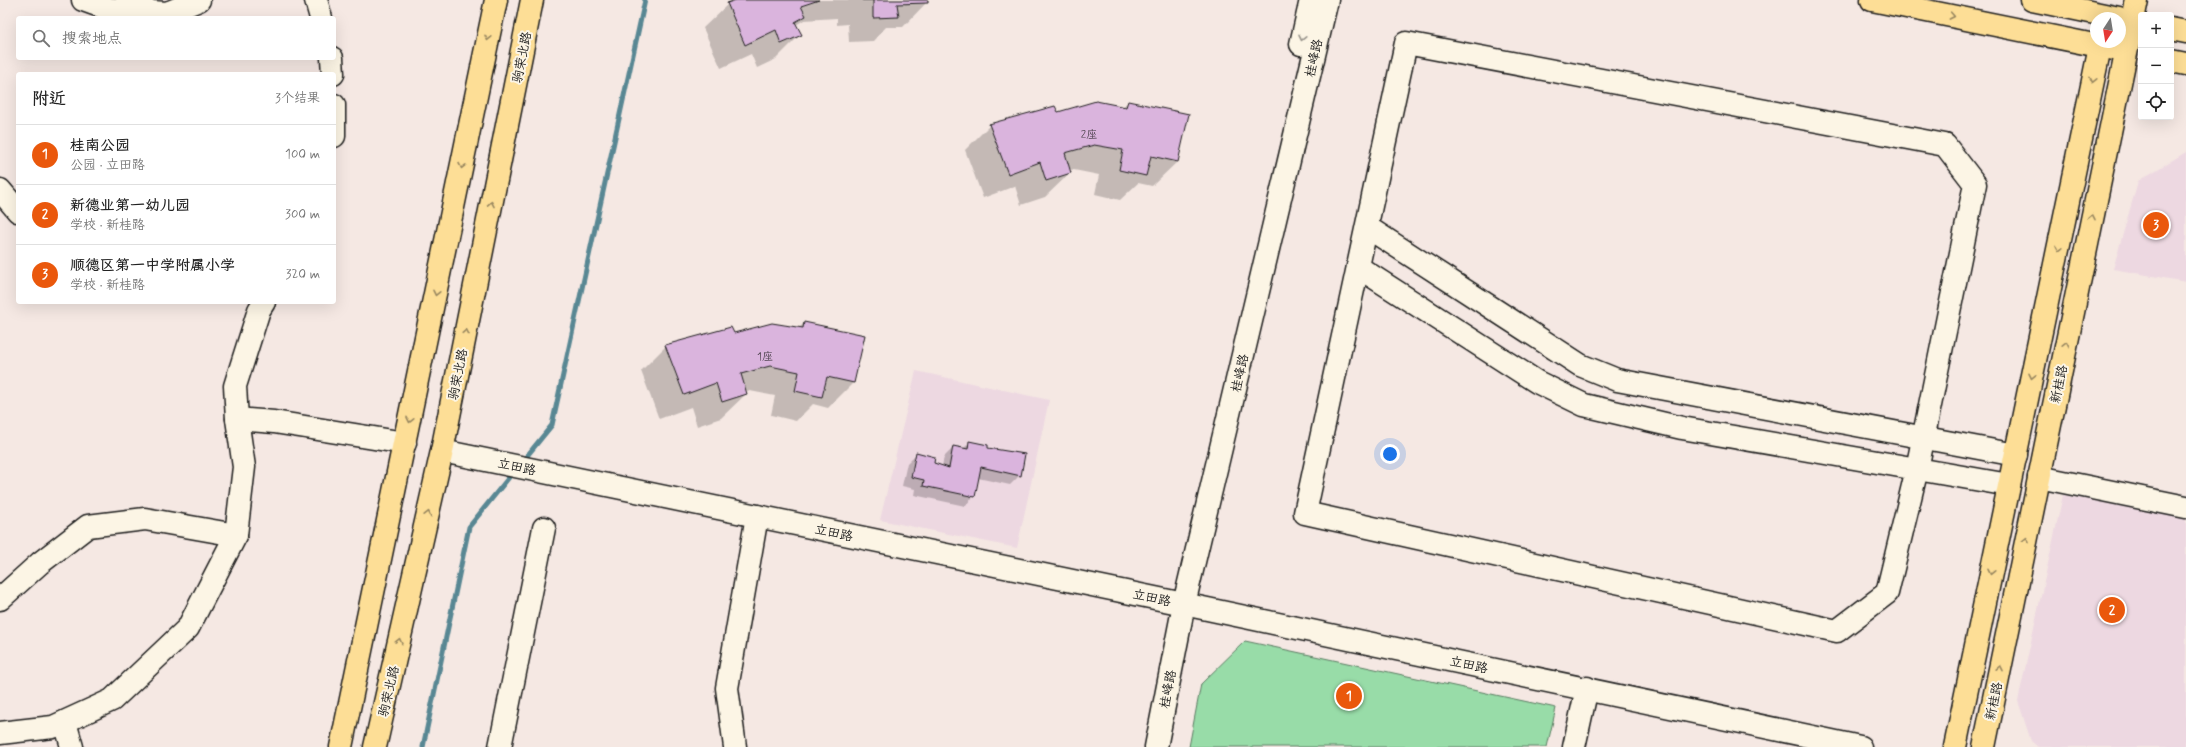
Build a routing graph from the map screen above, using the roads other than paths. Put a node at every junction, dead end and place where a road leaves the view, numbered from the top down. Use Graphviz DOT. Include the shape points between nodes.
graph roads {
  1 [pos="83,0"];
  2 [pos="199,0"];
  3 [pos="316,0"];
  4 [pos="496,0"];
  5 [pos="532,0"];
  6 [pos="1311,0"];
  7 [pos="1327,0"];
  8 [pos="1872,0"];
  9 [pos="2032,0"];
  10 [pos="2137,0"];
  11 [pos="2097,12"];
  12 [pos="2124,12"];
  13 [pos="320,16"];
  14 [pos="2174,30"];
  15 [pos="2186,32"];
  16 [pos="2126,33"];
  17 [pos="2090,42"];
  18 [pos="2100,48"];
  19 [pos="2116,48"];
  20 [pos="2134,53"];
  21 [pos="332,60"];
  22 [pos="2174,62"];
  23 [pos="2186,64"];
  24 [pos="333,72"];
  25 [pos="0,190"];
  26 [pos="16,209"];
  27 [pos="1367,228"];
  28 [pos="1358,267"];
  29 [pos="263,304"];
  30 [pos="237,419"];
  31 [pos="1922,438"];
  32 [pos="405,443"];
  33 [pos="442,451"];
  34 [pos="2016,455"];
  35 [pos="1917,469"];
  36 [pos="2039,478"];
  37 [pos="2009,485"];
  38 [pos="2186,507"];
  39 [pos="757,516"];
  40 [pos="544,528"];
  41 [pos="236,535"];
  42 [pos="0,599"];
  43 [pos="1182,603"];
  44 [pos="1587,688"];
  45 [pos="65,722"];
  46 [pos="0,733"];
  47 [pos="72,747"];
  48 [pos="341,747"];
  49 [pos="375,747"];
  50 [pos="500,747"];
  51 [pos="735,747"];
  52 [pos="1149,747"];
  53 [pos="1156,747"];
  54 [pos="1574,747"];
  55 [pos="1860,747"];
  56 [pos="1955,747"];
  57 [pos="1984,747"];
  1 -- 2 [label="street" via="108,9 167,13"];
  3 -- 13 [label="street"];
  4 -- 32 [label="main road, one-way"];
  33 -- 5 [label="main road, 驹荣北路, one-way"];
  6 -- 43 [label="street, one-way"];
  7 -- 43 [label="street, 桂峰路"];
  8 -- 17 [label="main road, one-way"];
  9 -- 11 [label="main road"];
  10 -- 12 [label="main road, 新桂路"];
  14 -- 15 [label="main road"];
  16 -- 20 [label="main road, 新桂路"];
  18 -- 34 [label="main road, one-way"];
  19 -- 20 [label="main road"];
  36 -- 20 [label="main road, 新桂路, one-way"];
  21 -- 24 [label="street"];
  22 -- 23 [label="main road"];
  25 -- 26 [label="street"];
  27 -- 28 [label="street"];
  27 -- 31 [label="street" via="1580,365 1617,380"];
  27 -- 31 [label="street" via="1406,43 1945,145 1975,184"];
  28 -- 35 [label="street" via="1537,382 1584,405 1682,428"];
  28 -- 35 [label="street" via="1305,512 1837,631 1887,593"];
  29 -- 30 [label="street" via="235,386"];
  30 -- 32 [label="street" via="274,422"];
  30 -- 41 [label="street" via="244,467"];
  31 -- 34 [label="street"];
  31 -- 35 [label="street"];
  32 -- 48 [label="main road"];
  33 -- 39 [label="street, 立田路"];
  49 -- 33 [label="main road, 驹荣北路, one-way"];
  34 -- 37 [label="main road"];
  35 -- 37 [label="street"];
  36 -- 38 [label="street"];
  57 -- 36 [label="main road, 新桂路, one-way"];
  37 -- 56 [label="main road, one-way"];
  39 -- 43 [label="street, 立田路"];
  39 -- 51 [label="street" via="727,688"];
  40 -- 50 [label="street"];
  41 -- 42 [label="street" via="145,519 88,526 40,563"];
  41 -- 45 [label="street" via="188,628 112,700"];
  43 -- 44 [label="street, 立田路"];
  43 -- 52 [label="street"];
  43 -- 53 [label="street, 桂峰路"];
  44 -- 54 [label="street"];
  44 -- 55 [label="street, 立田路"];
  45 -- 46 [label="street" via="53,727"];
  45 -- 47 [label="street"];
}
